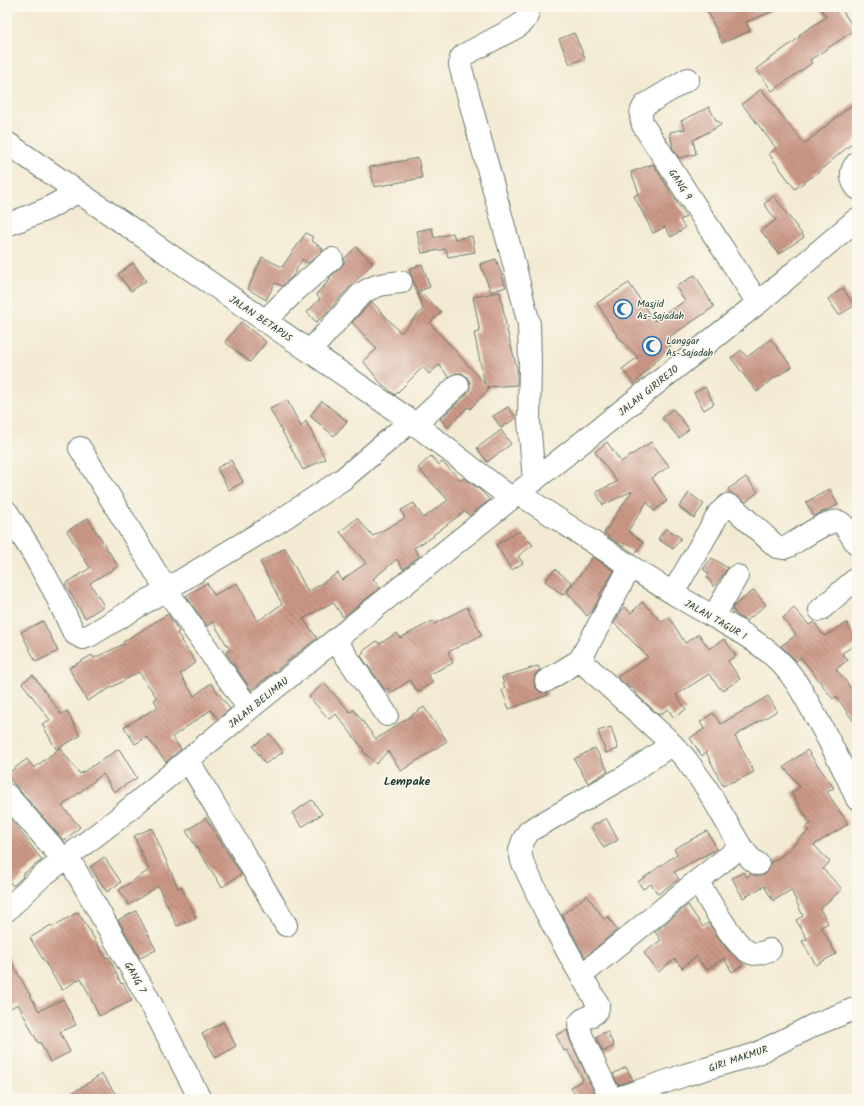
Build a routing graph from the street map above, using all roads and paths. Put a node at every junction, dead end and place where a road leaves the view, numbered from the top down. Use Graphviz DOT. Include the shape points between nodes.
graph roads {
  1 [pos="529,7"];
  2 [pos="688,79"];
  3 [pos="7,143"];
  4 [pos="857,163"];
  5 [pos="857,188"];
  6 [pos="77,192"];
  7 [pos="857,219"];
  8 [pos="7,225"];
  9 [pos="332,260"];
  10 [pos="401,282"];
  11 [pos="758,303"];
  12 [pos="265,321"];
  13 [pos="310,351"];
  14 [pos="458,385"];
  15 [pos="413,423"];
  16 [pos="80,448"];
  17 [pos="521,491"];
  18 [pos="7,512"];
  19 [pos="857,544"];
  20 [pos="630,567"];
  21 [pos="737,576"];
  22 [pos="857,578"];
  23 [pos="166,589"];
  24 [pos="673,593"];
  25 [pos="820,610"];
  26 [pos="712,616"];
  27 [pos="334,640"];
  28 [pos="580,660"];
  29 [pos="546,681"];
  30 [pos="249,709"];
  31 [pos="387,715"];
  32 [pos="672,744"];
  33 [pos="188,760"];
  34 [pos="7,795"];
  35 [pos="857,799"];
  36 [pos="741,846"];
  37 [pos="66,859"];
  38 [pos="758,864"];
  39 [pos="697,880"];
  40 [pos="8,907"];
  41 [pos="286,925"];
  42 [pos="770,950"];
  43 [pos="582,975"];
  44 [pos="857,1008"];
  45 [pos="200,1099"];
  46 [pos="611,1099"];
  47 [pos="616,1099"];
  1 -- 17 [label="street" via="523,23 464,55 460,65 529,324 528,421"];
  2 -- 11 [label="street, GANG 9" via="645,105 640,116"];
  3 -- 6 [label="street, JALAN BETAPUS"];
  4 -- 5 [label="street" via="851,176"];
  6 -- 8 [label="street" via="47,209"];
  6 -- 12 [label="street, JALAN BETAPUS"];
  7 -- 11 [label="street, JALAN GIRIREJO"];
  9 -- 12 [label="street" via="296,290"];
  10 -- 13 [label="street" via="378,285 360,295"];
  11 -- 17 [label="street, JALAN GIRIREJO"];
  12 -- 13 [label="street, JALAN BETAPUS"];
  13 -- 15 [label="street, JALAN BETAPUS"];
  14 -- 15 [label="street"];
  15 -- 17 [label="street, JALAN BETAPUS"];
  15 -- 23 [label="street" via="343,479 278,522"];
  16 -- 23 [label="street"];
  17 -- 20 [label="street, JALAN TAGUR 1"];
  17 -- 27 [label="street, JALAN BELIMAU"];
  18 -- 23 [label="street" via="54,591 73,631 79,637 89,636"];
  19 -- 24 [label="street" via="839,521 830,522 789,546 777,547 735,508 728,505 719,513"];
  20 -- 24 [label="street, JALAN TAGUR 1"];
  20 -- 28 [label="street"];
  21 -- 26 [label="street"];
  22 -- 25 [label="street"];
  23 -- 30 [label="street"];
  24 -- 26 [label="street, JALAN TAGUR 1"];
  26 -- 35 [label="street, JALAN TAGUR 1" via="757,642 783,665 797,683"];
  27 -- 30 [label="street, JALAN BELIMAU"];
  27 -- 31 [label="street"];
  28 -- 29 [label="street"];
  28 -- 32 [label="street"];
  30 -- 33 [label="street, JALAN BELIMAU"];
  32 -- 36 [label="street" via="706,787"];
  32 -- 43 [label="street" via="626,776 528,831 523,841 520,850 522,861 546,912"];
  33 -- 37 [label="street, JALAN BELIMAU"];
  33 -- 41 [label="street"];
  34 -- 37 [label="street, GANG 7"];
  36 -- 38 [label="street"];
  36 -- 39 [label="street"];
  37 -- 40 [label="street, JALAN BELIMAU"];
  37 -- 45 [label="street, GANG 7" via="148,998"];
  39 -- 42 [label="street" via="736,941 745,950 757,954"];
  39 -- 43 [label="street"];
  43 -- 46 [label="street" via="599,1008 581,1022 579,1027"];
  44 -- 47 [label="street, GIRI MAKMUR" via="814,1025 756,1054"];
}
